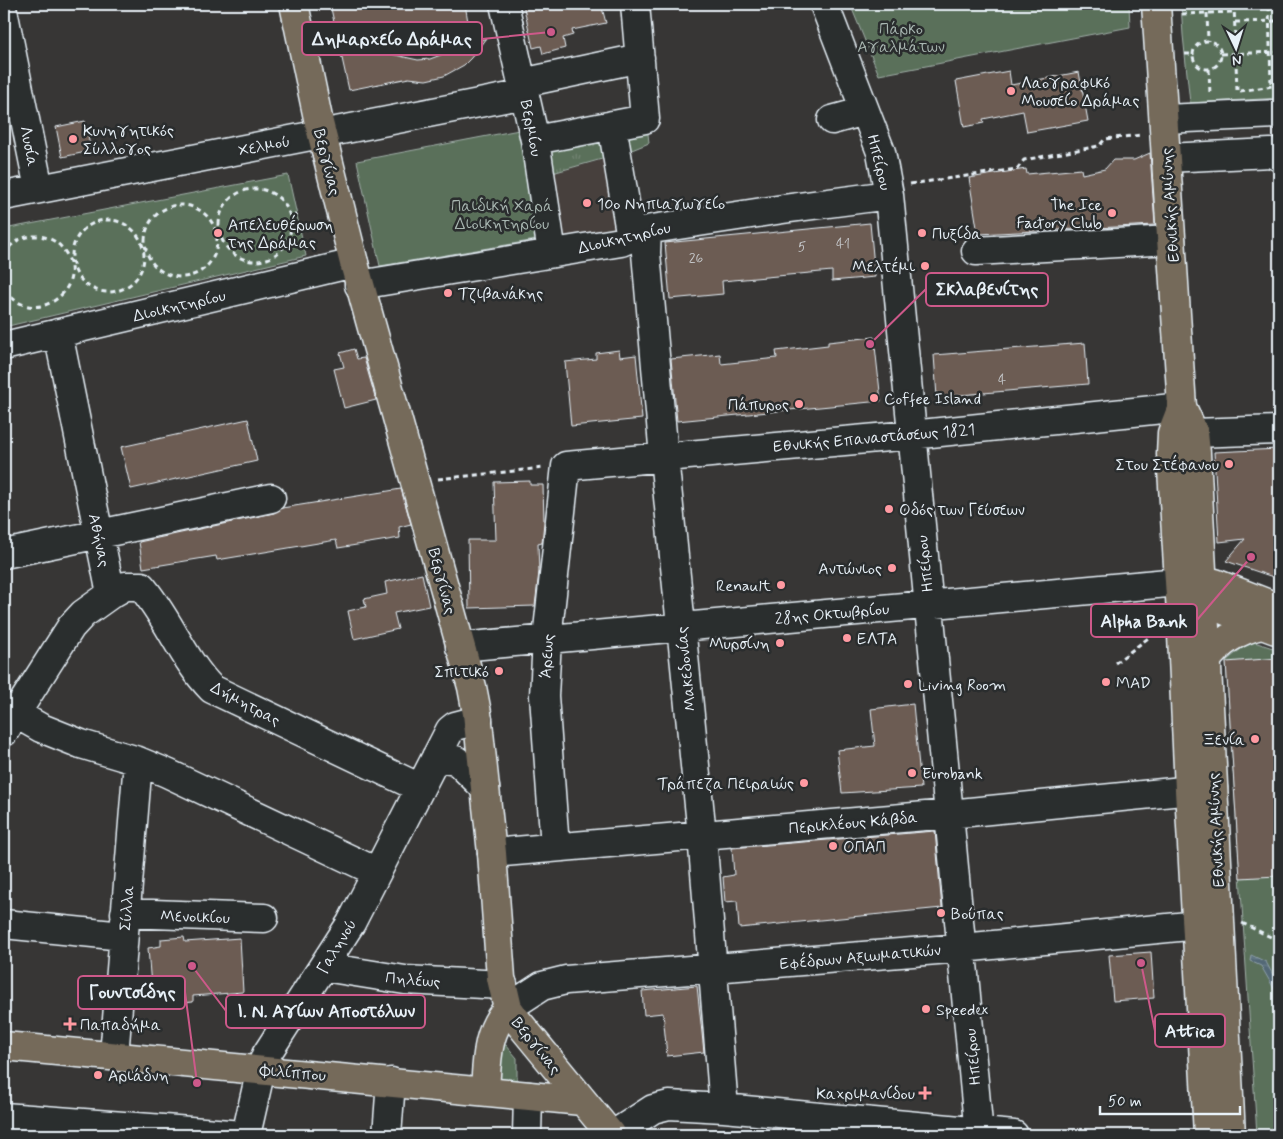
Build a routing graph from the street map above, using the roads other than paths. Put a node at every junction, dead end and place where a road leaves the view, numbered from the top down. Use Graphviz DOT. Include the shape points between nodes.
graph roads {
  1 [pos="294,4"];
  2 [pos="504,4"];
  3 [pos="634,4"];
  4 [pos="824,4"];
  5 [pos="1156,4"];
  6 [pos="4,15"];
  7 [pos="640,58"];
  8 [pos="524,88"];
  9 [pos="865,111"];
  10 [pos="1279,114"];
  11 [pos="832,120"];
  12 [pos="612,125"];
  13 [pos="322,134"];
  14 [pos="1165,137"];
  15 [pos="535,140"];
  16 [pos="1279,157"];
  17 [pos="38,189"];
  18 [pos="888,191"];
  19 [pos="4,196"];
  20 [pos="639,234"];
  21 [pos="1171,240"];
  22 [pos="976,251"];
  23 [pos="552,253"];
  24 [pos="356,274"];
  25 [pos="58,334"];
  26 [pos="4,346"];
  27 [pos="1182,407"];
  28 [pos="1279,430"];
  29 [pos="1194,433"];
  30 [pos="912,434"];
  31 [pos="664,456"];
  32 [pos="566,466"];
  33 [pos="271,498"];
  34 [pos="99,534"];
  35 [pos="4,554"];
  36 [pos="111,594"];
  37 [pos="1192,594"];
  38 [pos="928,604"];
  39 [pos="1273,621"];
  40 [pos="680,627"];
  41 [pos="547,639"];
  42 [pos="460,647"];
  43 [pos="1206,661"];
  44 [pos="8,718"];
  45 [pos="478,720"];
  46 [pos="436,757"];
  47 [pos="138,761"];
  48 [pos="420,788"];
  49 [pos="485,788"];
  50 [pos="1201,789"];
  51 [pos="949,814"];
  52 [pos="702,835"];
  53 [pos="555,847"];
  54 [pos="492,853"];
  55 [pos="377,872"];
  56 [pos="264,918"];
  57 [pos="1212,921"];
  58 [pos="4,924"];
  59 [pos="124,925"];
  60 [pos="962,948"];
  61 [pos="324,967"];
  62 [pos="713,969"];
  63 [pos="505,996"];
  64 [pos="4,1046"];
  65 [pos="114,1056"];
  66 [pos="260,1069"];
  67 [pos="391,1082"];
  68 [pos="485,1091"];
  69 [pos="528,1096"];
  70 [pos="582,1101"];
  71 [pos="724,1108"];
  72 [pos="4,1117"];
  73 [pos="918,1131"];
  74 [pos="978,1134"];
  75 [pos="244,1135"];
  76 [pos="387,1135"];
  77 [pos="527,1135"];
  78 [pos="612,1135"];
  79 [pos="1014,1135"];
  80 [pos="1208,1135"];
  81 [pos="1231,1135"];
  1 -- 13 [label="main road, Βεργίνας"];
  2 -- 8 [label="street, Βερμίου"];
  3 -- 7 [label="street"];
  4 -- 9 [label="street, Ηπείρου"];
  5 -- 14 [label="main road, Εθνικής Αμύνης"];
  6 -- 17 [label="street, Λυσία"];
  7 -- 8 [label="street, Χελμού"];
  7 -- 12 [label="street" via="645,119"];
  8 -- 13 [label="street, Χελμού"];
  8 -- 15 [label="street, Βερμίου"];
  9 -- 11 [label="street"];
  9 -- 18 [label="street, Ηπείρου" via="882,156"];
  10 -- 14 [label="street"];
  12 -- 15 [label="street"];
  12 -- 20 [label="street, Μακεδονίας"];
  13 -- 17 [label="street, Χελμού"];
  13 -- 24 [label="main road, Βεργίνας"];
  14 -- 16 [label="street" via="1271,153"];
  14 -- 21 [label="main road, Εθνικής Αμύνης"];
  15 -- 23 [label="street, Βερμίου"];
  17 -- 19 [label="street, Χελμού"];
  18 -- 20 [label="street, Διοικητηρίου"];
  18 -- 30 [label="street, Ηπείρου"];
  20 -- 23 [label="street, Διοικητηρίου" via="621,242"];
  20 -- 31 [label="street, Μακεδονίας" via="646,253"];
  21 -- 22 [label="street"];
  21 -- 27 [label="main road, Εθνικής Αμύνης"];
  23 -- 24 [label="street, Διοικητηρίου"];
  24 -- 25 [label="street, Διοικητηρίου"];
  24 -- 42 [label="main road, Βεργίνας"];
  25 -- 26 [label="street, Διοικητηρίου"];
  25 -- 34 [label="street, Αθήνας"];
  27 -- 29 [label="main road, Εθνικής Αμύνης"];
  27 -- 30 [label="street, Εθνικής Επαναστάσεως 1821"];
  27 -- 37 [label="main road, Εθνικής Αμύνης" via="1172,433 1171,454"];
  28 -- 29 [label="street"];
  29 -- 37 [label="main road, Εθνικής Αμύνης"];
  30 -- 31 [label="street, Εθνικής Επαναστάσεως 1821"];
  30 -- 38 [label="street, Ηπείρου"];
  31 -- 32 [label="street, Εθνικής Επαναστάσεως 1821"];
  31 -- 40 [label="street, Μακεδονίας"];
  32 -- 41 [label="street, Άρεως"];
  33 -- 34 [label="street"];
  34 -- 35 [label="street"];
  34 -- 36 [label="street, Αθήνας"];
  36 -- 44 [label="street" via="71,627"];
  36 -- 48 [label="street, Δήμητρας" via="130,585 141,586 212,689"];
  37 -- 38 [label="street, 28ης Οκτωβρίου"];
  37 -- 39 [label="main road"];
  37 -- 43 [label="main road, Εθνικής Αμύνης"];
  37 -- 50 [label="main road, Εθνικής Αμύνης"];
  38 -- 40 [label="street, 28ης Οκτωβρίου"];
  38 -- 51 [label="street, Ηπείρου"];
  39 -- 43 [label="main road" via="1229,637"];
  40 -- 41 [label="street, 28ης Οκτωβρίου"];
  40 -- 52 [label="street, Μακεδονίας"];
  41 -- 42 [label="street, 28ης Οκτωβρίου"];
  41 -- 53 [label="street, Άρεως" via="544,710"];
  42 -- 45 [label="main road, Βεργίνας"];
  43 -- 50 [label="main road, Εθνικής Αμύνης"];
  44 -- 47 [label="street"];
  45 -- 46 [label="street, Γαληνού" via="450,730"];
  45 -- 49 [label="main road, Βεργίνας"];
  46 -- 48 [label="street, Γαληνού"];
  46 -- 49 [label="street" via="456,760"];
  47 -- 55 [label="street"];
  47 -- 59 [label="street, Σύλλα"];
  48 -- 55 [label="street, Γαληνού"];
  49 -- 54 [label="main road, Βεργίνας"];
  50 -- 51 [label="street, Περικλέους Κάβδα"];
  50 -- 57 [label="main road, Εθνικής Αμύνης"];
  51 -- 52 [label="street, Περικλέους Κάβδα"];
  51 -- 60 [label="street, Ηπείρου"];
  52 -- 53 [label="street, Περικλέους Κάβδα"];
  52 -- 62 [label="street, Μακεδονίας"];
  53 -- 54 [label="street, Περικλέους Κάβδα"];
  54 -- 63 [label="main road, Βεργίνας"];
  55 -- 61 [label="street, Γαληνού"];
  56 -- 59 [label="street, Μενοικίου"];
  57 -- 60 [label="street, Εφέδρων Αξιωματικών"];
  57 -- 80 [label="main road, Εθνικής Αμύνης"];
  57 -- 81 [label="main road, Εθνικής Αμύνης"];
  58 -- 59 [label="street, Μενοικίου"];
  59 -- 65 [label="street, Σύλλα"];
  60 -- 62 [label="street, Εφέδρων Αξιωματικών"];
  60 -- 74 [label="street, Ηπείρου"];
  61 -- 63 [label="street, Πηλέως"];
  61 -- 66 [label="street, Γαληνού"];
  62 -- 63 [label="street, Εφέδρων Αξιωματικών" via="554,982"];
  62 -- 71 [label="street, Μακεδονίας"];
  63 -- 68 [label="main road" via="490,1038"];
  63 -- 70 [label="main road, Βεργίνας" via="515,1018"];
  64 -- 65 [label="main road, Φιλίππου"];
  65 -- 66 [label="main road, Φιλίππου"];
  66 -- 67 [label="main road, Φιλίππου"];
  66 -- 75 [label="street, Γαληνού"];
  67 -- 68 [label="main road, Φιλίππου"];
  67 -- 76 [label="street"];
  68 -- 69 [label="main road, Φιλίππου"];
  69 -- 70 [label="main road, Φιλίππου"];
  69 -- 77 [label="street"];
  70 -- 78 [label="main road, Βεργίνας"];
  71 -- 73 [label="street"];
  71 -- 78 [label="street" via="659,1107"];
  72 -- 75 [label="street"];
  73 -- 74 [label="street"];
  74 -- 79 [label="street"];
}
